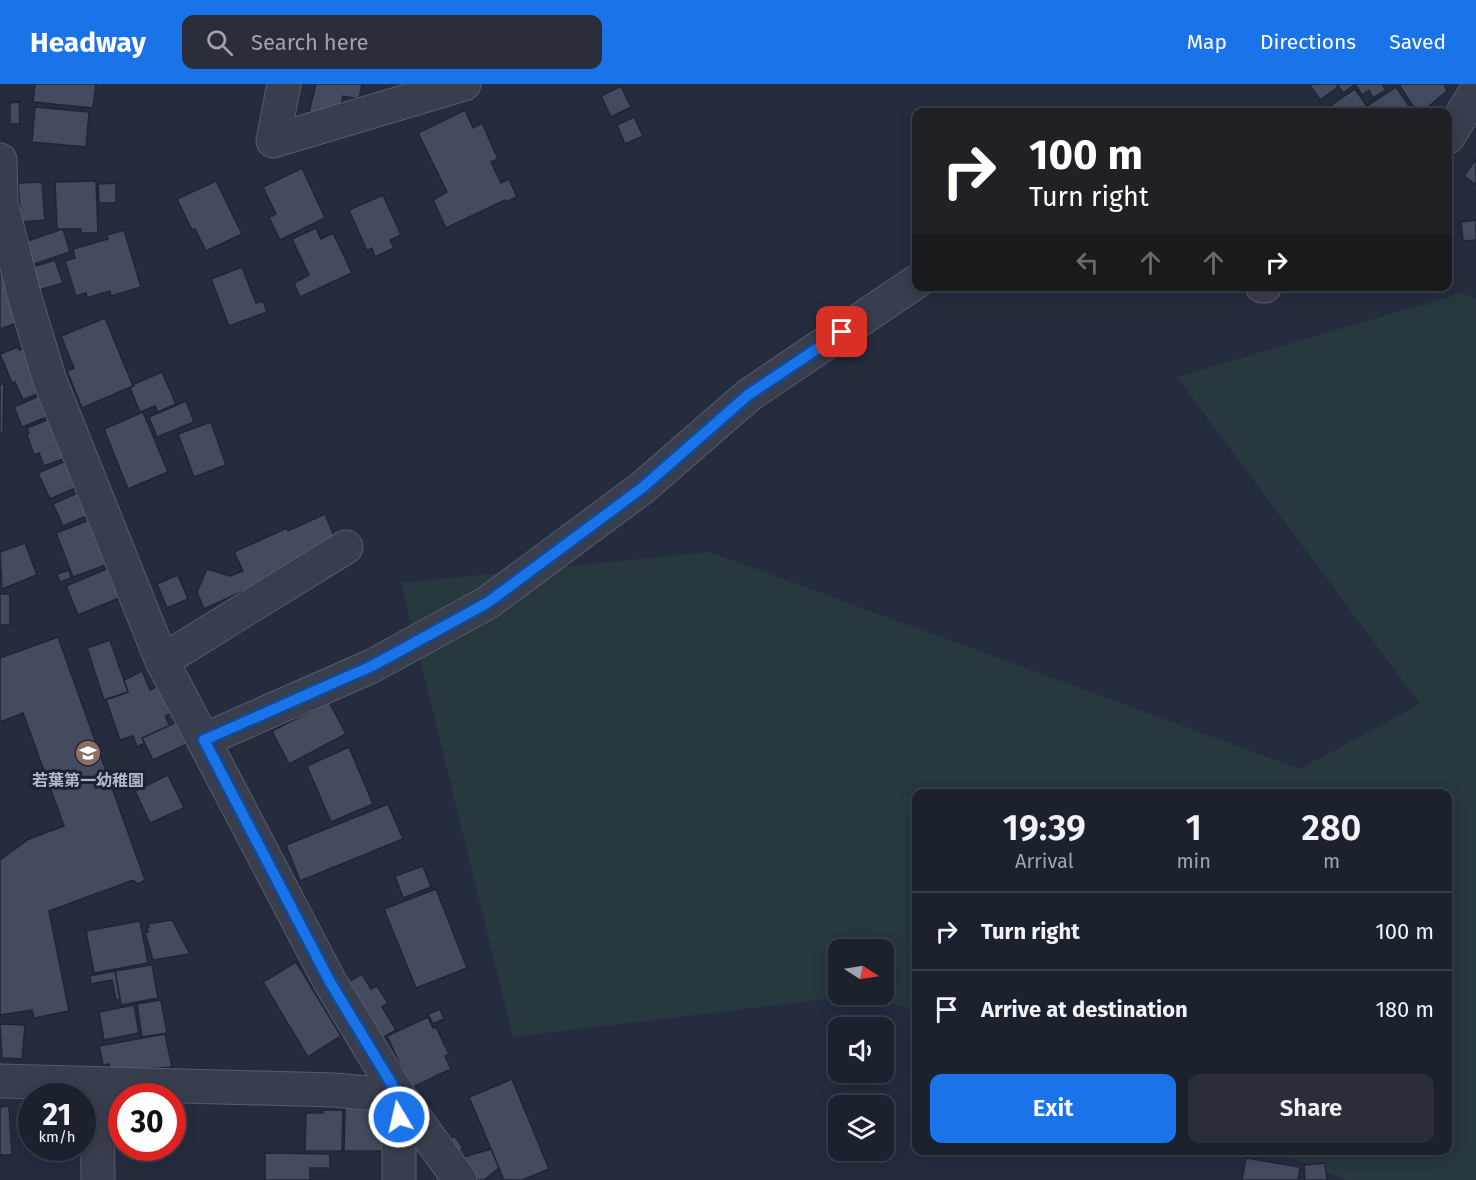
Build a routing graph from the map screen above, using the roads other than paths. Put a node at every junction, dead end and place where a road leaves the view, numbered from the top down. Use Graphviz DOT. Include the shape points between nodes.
graph roads {
  1 [pos="285,84"];
  2 [pos="457,86"];
  3 [pos="1473,90"];
  4 [pos="1452,129"];
  5 [pos="0,160"];
  6 [pos="912,285"];
  7 [pos="346,547"];
  8 [pos="162,661"];
  9 [pos="204,740"];
  10 [pos="0,1082"];
  11 [pos="97,1084"];
  12 [pos="399,1096"];
  13 [pos="98,1180"];
  14 [pos="399,1180"];
  15 [pos="460,1180"];
  1 -- 2 [label="street" via="273,141"];
  3 -- 4 [label="street"];
  5 -- 8 [label="street" via="1,203 50,381"];
  6 -- 9 [label="street" via="748,395 642,488 487,603 372,666"];
  7 -- 8 [label="street"];
  8 -- 9 [label="street"];
  9 -- 12 [label="street" via="330,982"];
  10 -- 11 [label="street"];
  11 -- 12 [label="street" via="334,1090"];
  11 -- 13 [label="street"];
  12 -- 14 [label="street"];
  12 -- 15 [label="street"];
}
